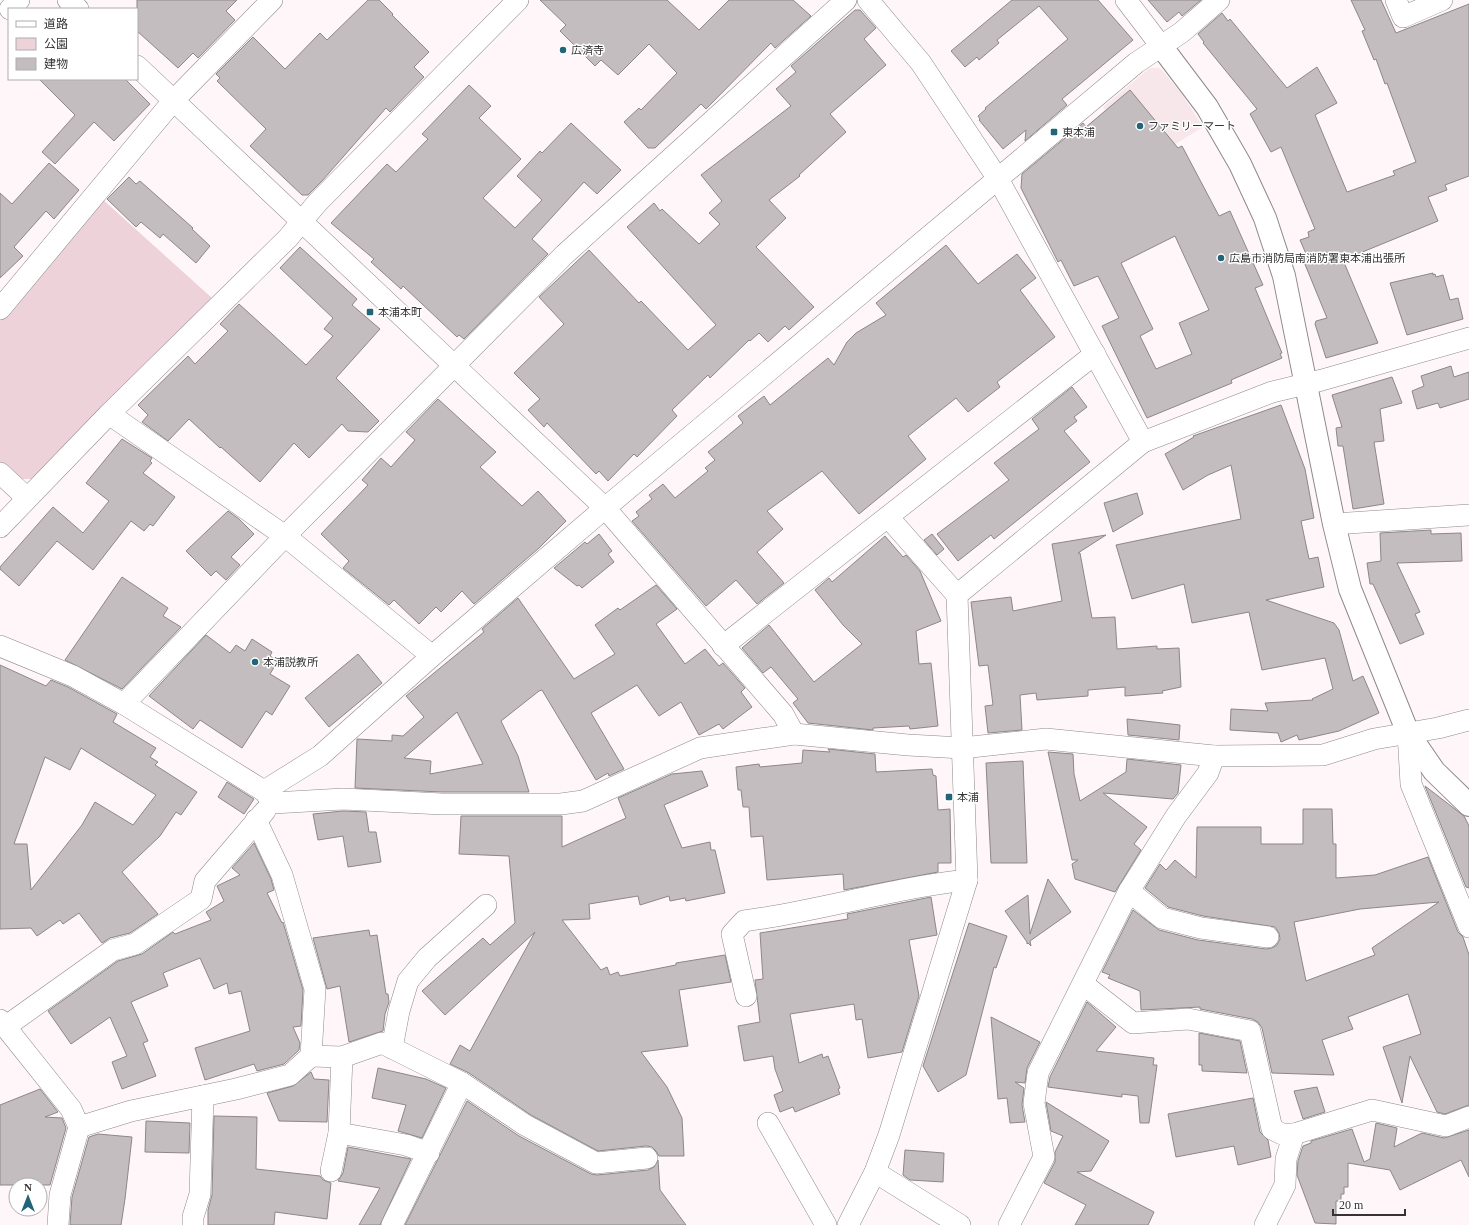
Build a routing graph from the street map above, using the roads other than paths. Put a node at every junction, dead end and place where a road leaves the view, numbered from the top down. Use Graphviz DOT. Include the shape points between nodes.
graph roads {
  1 [pos="19,0"];
  2 [pos="68,0"];
  3 [pos="272,0"];
  4 [pos="518,0"];
  5 [pos="846,0"];
  6 [pos="868,0"];
  7 [pos="1126,0"];
  8 [pos="1219,0"];
  9 [pos="1396,0"];
  10 [pos="1442,0"];
  11 [pos="12,8"];
  12 [pos="77,8"];
  13 [pos="8,12"];
  14 [pos="0,19"];
  15 [pos="1161,46"];
  16 [pos="138,67"];
  17 [pos="173,101"];
  18 [pos="998,179"];
  19 [pos="302,221"];
  20 [pos="0,309"];
  21 [pos="1469,338"];
  22 [pos="1095,354"];
  23 [pos="454,365"];
  24 [pos="1307,382"];
  25 [pos="109,414"];
  26 [pos="1143,442"];
  27 [pos="0,473"];
  28 [pos="27,498"];
  29 [pos="605,508"];
  30 [pos="1469,515"];
  31 [pos="888,516"];
  32 [pos="1334,524"];
  33 [pos="0,527"];
  34 [pos="284,536"];
  35 [pos="957,596"];
  36 [pos="0,646"];
  37 [pos="723,646"];
  38 [pos="432,656"];
  39 [pos="124,704"];
  40 [pos="1469,720"];
  41 [pos="794,734"];
  42 [pos="1408,734"];
  43 [pos="962,748"];
  44 [pos="1214,756"];
  45 [pos="269,797"];
  46 [pos="1469,805"];
  47 [pos="256,820"];
  48 [pos="967,880"];
  49 [pos="1129,891"];
  50 [pos="486,905"];
  51 [pos="1469,927"];
  52 [pos="1268,937"];
  53 [pos="1083,984"];
  54 [pos="746,996"];
  55 [pos="3,1024"];
  56 [pos="392,1048"];
  57 [pos="311,1056"];
  58 [pos="342,1057"];
  59 [pos="462,1083"];
  60 [pos="203,1096"];
  61 [pos="1469,1117"];
  62 [pos="768,1123"];
  63 [pos="79,1127"];
  64 [pos="339,1133"];
  65 [pos="1294,1134"];
  66 [pos="429,1153"];
  67 [pos="647,1158"];
  68 [pos="331,1171"];
  69 [pos="875,1172"];
  70 [pos="58,1225"];
  71 [pos="193,1225"];
  72 [pos="392,1225"];
  73 [pos="826,1225"];
  74 [pos="848,1225"];
  75 [pos="960,1225"];
  76 [pos="1009,1225"];
  77 [pos="1265,1225"];
  1 -- 11 [label="street"];
  2 -- 12 [label="street"];
  3 -- 17 [label="street"];
  4 -- 19 [label="street"];
  5 -- 23 [label="street" via="564,255"];
  6 -- 18 [label="street" via="921,63"];
  7 -- 15 [label="street"];
  8 -- 15 [label="street" via="1182,32"];
  9 -- 10 [label="street" via="1403,17"];
  13 -- 14 [label="street"];
  15 -- 18 [label="street" via="1136,63"];
  15 -- 24 [label="street" via="1207,107 1240,164 1265,218 1284,276"];
  16 -- 17 [label="street"];
  17 -- 19 [label="street"];
  17 -- 20 [label="street"];
  18 -- 22 [label="street"];
  18 -- 29 [label="street"];
  19 -- 23 [label="street"];
  19 -- 25 [label="street" via="288,238"];
  21 -- 24 [label="street"];
  22 -- 26 [label="street"];
  22 -- 31 [label="street"];
  23 -- 29 [label="street"];
  23 -- 34 [label="street"];
  24 -- 26 [label="street" via="1272,392"];
  24 -- 32 [label="street"];
  25 -- 28 [label="street"];
  25 -- 34 [label="street"];
  26 -- 35 [label="street"];
  27 -- 28 [label="street"];
  28 -- 33 [label="street"];
  29 -- 37 [label="street"];
  29 -- 38 [label="street"];
  30 -- 32 [label="street"];
  31 -- 35 [label="street"];
  31 -- 37 [label="street"];
  32 -- 42 [label="street" via="1350,589"];
  34 -- 38 [label="street"];
  34 -- 39 [label="street"];
  35 -- 43 [label="street"];
  36 -- 39 [label="street" via="73,676"];
  37 -- 41 [label="street" via="783,714"];
  38 -- 45 [label="street" via="320,756"];
  39 -- 45 [label="street"];
  40 -- 42 [label="street"];
  41 -- 43 [label="street"];
  41 -- 45 [label="street" via="700,748 583,801 561,804 442,804"];
  42 -- 44 [label="street" via="1374,739 1323,755"];
  42 -- 46 [label="street" via="1434,771"];
  42 -- 51 [label="street" via="1411,784"];
  43 -- 44 [label="street" via="1046,739"];
  43 -- 48 [label="street"];
  44 -- 49 [label="street" via="1208,773 1176,816"];
  45 -- 47 [label="street"];
  47 -- 55 [label="street" via="205,881 200,899 135,944 113,950"];
  47 -- 57 [label="street" via="282,875 315,990"];
  48 -- 54 [label="street" via="930,884 786,916 744,921 732,934"];
  48 -- 69 [label="street" via="889,1135"];
  49 -- 52 [label="street" via="1162,918 1201,928"];
  49 -- 53 [label="street"];
  50 -- 56 [label="street" via="427,958 408,981"];
  53 -- 65 [label="street" via="1133,1023 1188,1019 1250,1031 1272,1129 1282,1134"];
  53 -- 76 [label="street" via="1038,1073 1034,1103 1044,1157"];
  55 -- 63 [label="street" via="71,1109"];
  56 -- 58 [label="street" via="382,1043"];
  56 -- 59 [label="street"];
  57 -- 58 [label="street"];
  57 -- 60 [label="street" via="290,1075"];
  58 -- 64 [label="street"];
  59 -- 66 [label="street"];
  59 -- 67 [label="street" via="525,1126 596,1162"];
  60 -- 63 [label="street" via="131,1111"];
  60 -- 71 [label="street" via="200,1194"];
  61 -- 65 [label="street" via="1446,1126 1372,1110"];
  62 -- 73 [label="street"];
  63 -- 70 [label="street" via="60,1195"];
  64 -- 66 [label="street" via="406,1145"];
  64 -- 68 [label="street"];
  65 -- 77 [label="street" via="1286,1159 1285,1185"];
  66 -- 72 [label="street"];
  69 -- 74 [label="street"];
  69 -- 75 [label="street"];
}
